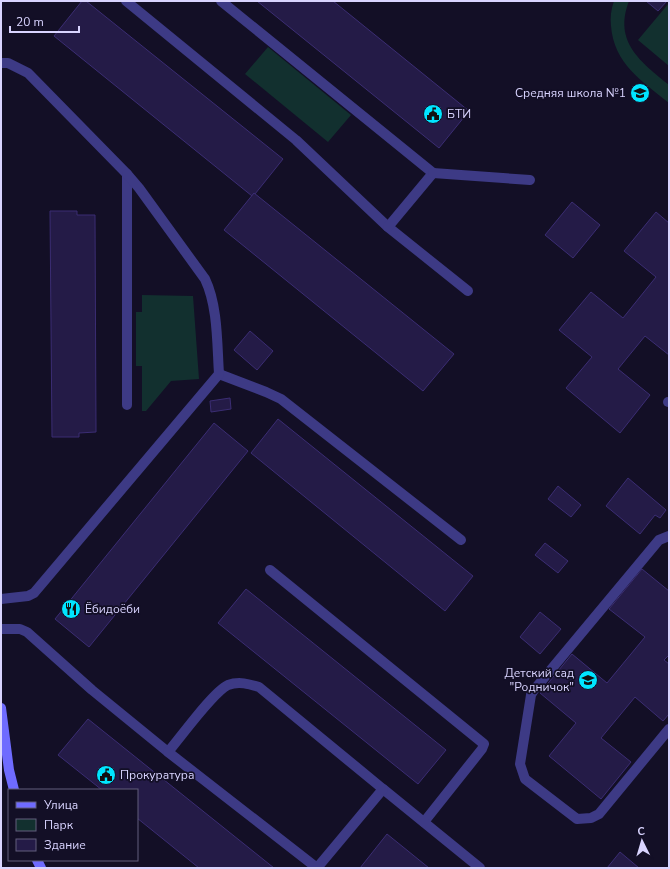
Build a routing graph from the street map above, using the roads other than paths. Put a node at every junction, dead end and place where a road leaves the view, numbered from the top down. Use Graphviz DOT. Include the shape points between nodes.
graph roads {
  1 [pos="126,1"];
  2 [pos="221,1"];
  3 [pos="1,63"];
  4 [pos="433,173"];
  5 [pos="127,174"];
  6 [pos="530,180"];
  7 [pos="388,227"];
  8 [pos="468,291"];
  9 [pos="219,374"];
  10 [pos="127,405"];
  11 [pos="669,536"];
  12 [pos="461,540"];
  13 [pos="270,570"];
  14 [pos="1,599"];
  15 [pos="1,629"];
  16 [pos="1,708"];
  17 [pos="669,729"];
  18 [pos="168,752"];
  19 [pos="14,789"];
  20 [pos="383,789"];
  21 [pos="424,822"];
  22 [pos="317,868"];
  23 [pos="480,868"];
  1 -- 7 [label="lane" via="296,140"];
  2 -- 4 [label="lane"];
  3 -- 5 [label="lane" via="8,63 28,73"];
  4 -- 6 [label="lane"];
  4 -- 7 [label="lane"];
  5 -- 9 [label="lane" via="211,290"];
  5 -- 10 [label="lane"];
  7 -- 8 [label="lane"];
  9 -- 12 [label="lane" via="281,399"];
  9 -- 14 [label="lane" via="34,593"];
  11 -- 17 [label="lane" via="660,540 534,690 531,695 520,764 522,772 525,779 577,819 591,818 599,814"];
  13 -- 21 [label="lane" via="484,744"];
  15 -- 18 [label="lane" via="20,629 27,632 92,690"];
  16 -- 19 [label="street"];
  18 -- 20 [label="lane" via="216,693 228,685 243,683 259,687"];
  18 -- 22 [label="lane"];
  20 -- 21 [label="lane"];
  20 -- 22 [label="lane"];
  21 -- 23 [label="lane"];
}
